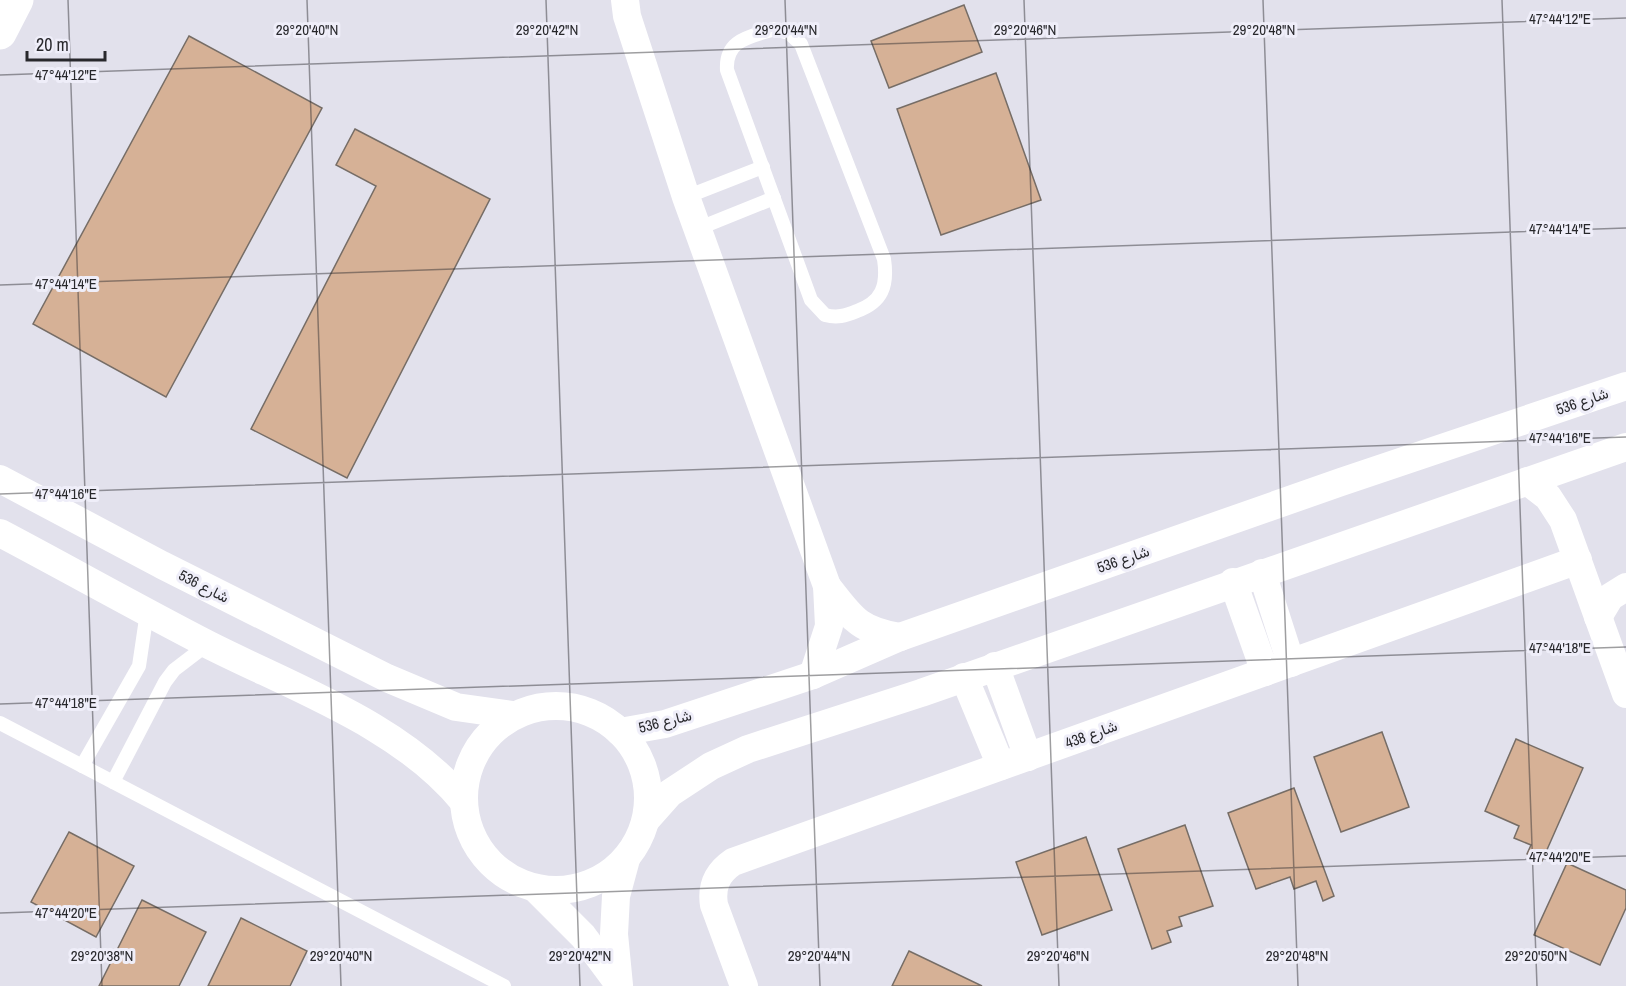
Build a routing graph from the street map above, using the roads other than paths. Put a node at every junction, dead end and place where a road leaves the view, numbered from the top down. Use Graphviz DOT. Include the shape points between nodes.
graph roads {
  1 [pos="17,0"];
  2 [pos="621,5"];
  3 [pos="0,33"];
  4 [pos="763,167"];
  5 [pos="686,196"];
  6 [pos="774,198"];
  7 [pos="697,229"];
  8 [pos="1626,386"];
  9 [pos="1626,447"];
  10 [pos="0,479"];
  11 [pos="1527,481"];
  12 [pos="0,533"];
  13 [pos="1578,560"];
  14 [pos="1262,573"];
  15 [pos="1233,582"];
  16 [pos="827,586"];
  17 [pos="1626,587"];
  18 [pos="147,612"];
  19 [pos="1598,617"];
  20 [pos="900,637"];
  21 [pos="208,644"];
  22 [pos="995,666"];
  23 [pos="1278,667"];
  24 [pos="813,675"];
  25 [pos="964,678"];
  26 [pos="1626,694"];
  27 [pos="513,716"];
  28 [pos="0,723"];
  29 [pos="620,732"];
  30 [pos="1028,757"];
  31 [pos="82,766"];
  32 [pos="1001,766"];
  33 [pos="113,782"];
  34 [pos="463,801"];
  35 [pos="646,820"];
  36 [pos="626,859"];
  37 [pos="537,890"];
  38 [pos="619,985"];
  39 [pos="504,986"];
  40 [pos="744,986"];
  1 -- 3 [label="main road"];
  2 -- 5 [label="street"];
  4 -- 5 [label="lane"];
  4 -- 6 [label="lane"];
  4 -- 6 [label="lane" via="727,61 738,41 774,29 789,33 801,44 884,259 884,284 873,305 834,317 814,306"];
  5 -- 7 [label="street"];
  6 -- 7 [label="lane"];
  7 -- 16 [label="street"];
  8 -- 20 [label="street, شارع 536"];
  9 -- 11 [label="street"];
  10 -- 27 [label="street, شارع 536" via="387,678 456,707"];
  11 -- 13 [label="street" via="1556,507"];
  11 -- 14 [label="street"];
  12 -- 18 [label="street"];
  13 -- 19 [label="street"];
  13 -- 23 [label="street, شارع 438"];
  14 -- 15 [label="street"];
  14 -- 23 [label="street"];
  15 -- 22 [label="street"];
  15 -- 23 [label="street"];
  16 -- 20 [label="street" via="855,621 877,633"];
  16 -- 24 [label="street" via="829,626"];
  17 -- 19 [label="street" via="1610,597"];
  18 -- 21 [label="street"];
  18 -- 31 [label="lane" via="139,666"];
  19 -- 26 [label="street"];
  20 -- 24 [label="street, شارع 536"];
  21 -- 33 [label="lane" via="174,670 165,682"];
  21 -- 34 [label="street" via="355,718 421,758"];
  22 -- 25 [label="street"];
  22 -- 30 [label="street"];
  23 -- 30 [label="street, شارع 438"];
  24 -- 29 [label="street, شارع 536" via="665,724"];
  25 -- 32 [label="street"];
  25 -- 35 [label="street" via="748,749 711,765 670,793"];
  27 -- 29 [label="street" via="541,707 569,706 597,715"];
  27 -- 34 [label="street" via="486,737 469,767"];
  28 -- 31 [label="lane"];
  29 -- 35 [label="street" via="635,751 644,773 648,796"];
  30 -- 32 [label="street, شارع 438"];
  31 -- 33 [label="lane"];
  32 -- 40 [label="street, شارع 438" via="724,868 714,886 714,905"];
  33 -- 39 [label="lane"];
  34 -- 37 [label="street" via="467,825 477,848 494,867"];
  35 -- 36 [label="street"];
  36 -- 37 [label="street" via="612,872 577,889"];
  36 -- 38 [label="street" via="616,896 614,934"];
  37 -- 38 [label="street" via="583,936"];
}
